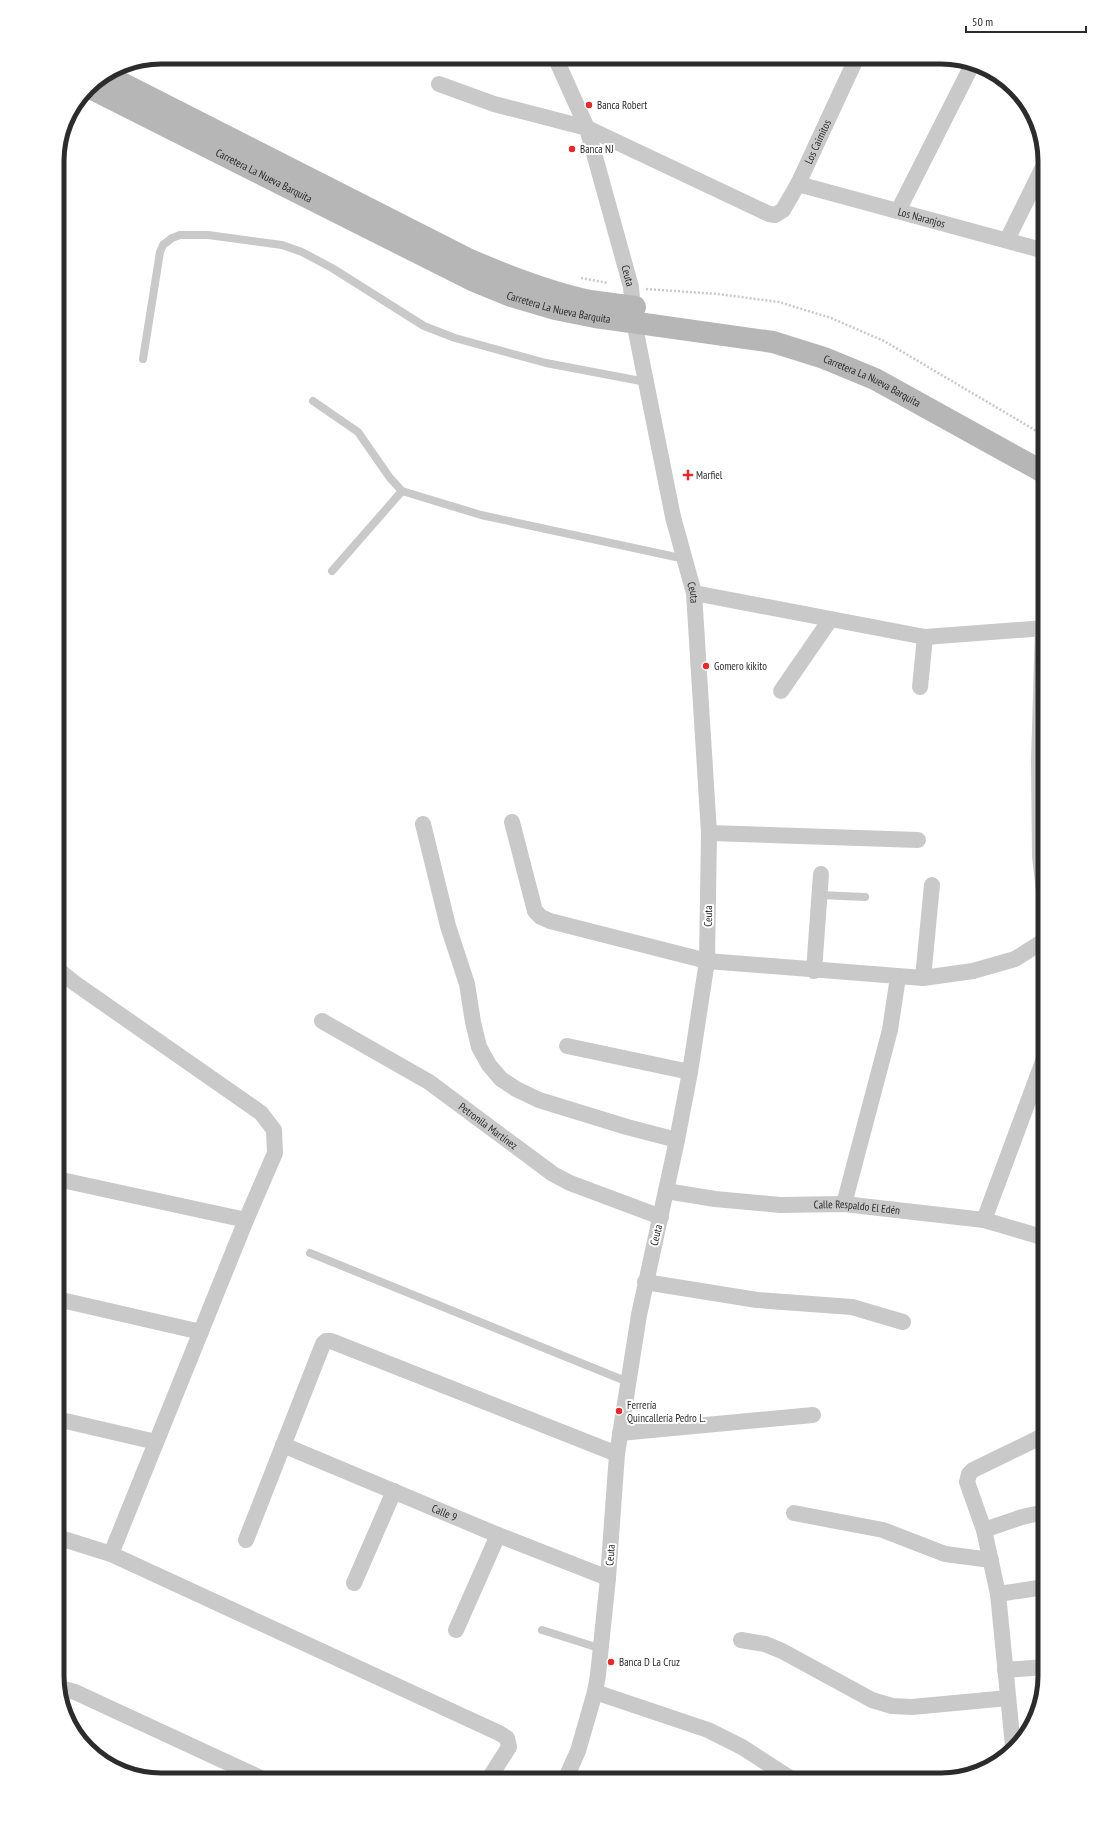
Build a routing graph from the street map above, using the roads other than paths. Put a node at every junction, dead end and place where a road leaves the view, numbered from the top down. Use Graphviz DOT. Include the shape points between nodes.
graph roads {
  1 [pos="558,64"];
  2 [pos="854,64"];
  3 [pos="971,69"];
  4 [pos="111,78"];
  5 [pos="439,84"];
  6 [pos="95,91"];
  7 [pos="587,128"];
  8 [pos="1038,177"];
  9 [pos="798,184"];
  10 [pos="898,211"];
  11 [pos="1007,240"];
  12 [pos="1038,249"];
  13 [pos="633,305"];
  14 [pos="143,359"];
  15 [pos="646,382"];
  16 [pos="313,401"];
  17 [pos="1038,452"];
  18 [pos="1038,469"];
  19 [pos="402,490"];
  20 [pos="685,559"];
  21 [pos="332,572"];
  22 [pos="694,593"];
  23 [pos="830,620"];
  24 [pos="1038,629"];
  25 [pos="925,637"];
  26 [pos="920,687"];
  27 [pos="781,691"];
  28 [pos="512,822"];
  29 [pos="423,824"];
  30 [pos="709,833"];
  31 [pos="918,840"];
  32 [pos="821,874"];
  33 [pos="932,885"];
  34 [pos="820,895"];
  35 [pos="865,897"];
  36 [pos="1038,944"];
  37 [pos="706,962"];
  38 [pos="814,971"];
  39 [pos="898,977"];
  40 [pos="64,978"];
  41 [pos="923,978"];
  42 [pos="322,1021"];
  43 [pos="567,1046"];
  44 [pos="690,1072"];
  45 [pos="1038,1075"];
  46 [pos="677,1140"];
  47 [pos="64,1181"];
  48 [pos="666,1191"];
  49 [pos="844,1204"];
  50 [pos="660,1217"];
  51 [pos="246,1220"];
  52 [pos="984,1220"];
  53 [pos="1038,1236"];
  54 [pos="310,1252"];
  55 [pos="645,1282"];
  56 [pos="64,1300"];
  57 [pos="903,1322"];
  58 [pos="201,1332"];
  59 [pos="628,1382"];
  60 [pos="813,1415"];
  61 [pos="64,1421"];
  62 [pos="620,1433"];
  63 [pos="1038,1438"];
  64 [pos="156,1442"];
  65 [pos="283,1445"];
  66 [pos="617,1454"];
  67 [pos="394,1491"];
  68 [pos="794,1513"];
  69 [pos="1038,1514"];
  70 [pos="984,1530"];
  71 [pos="498,1535"];
  72 [pos="64,1539"];
  73 [pos="246,1540"];
  74 [pos="111,1554"];
  75 [pos="991,1560"];
  76 [pos="608,1578"];
  77 [pos="354,1583"];
  78 [pos="1038,1588"];
  79 [pos="998,1594"];
  80 [pos="456,1630"];
  81 [pos="542,1630"];
  82 [pos="741,1640"];
  83 [pos="602,1649"];
  84 [pos="1038,1668"];
  85 [pos="1005,1670"];
  86 [pos="65,1689"];
  87 [pos="595,1692"];
  88 [pos="1008,1698"];
  89 [pos="1013,1741"];
  90 [pos="250,1773"];
  91 [pos="492,1773"];
  92 [pos="568,1773"];
  93 [pos="782,1773"];
  1 -- 7 [label="street, Ceuta"];
  2 -- 9 [label="street, Los Caimitos"];
  3 -- 10 [label="street"];
  4 -- 13 [label="street, Carretera La Nueva Barquita" via="488,268 549,290 590,300"];
  5 -- 7 [label="street" via="494,104"];
  6 -- 13 [label="street, Carretera La Nueva Barquita" via="472,280 511,296 595,317"];
  7 -- 9 [label="street, Los Caimitos" via="769,214 775,215 783,210"];
  7 -- 13 [label="street, Ceuta"];
  8 -- 11 [label="street"];
  9 -- 10 [label="street, Los Naranjos"];
  10 -- 11 [label="street, Los Naranjos"];
  11 -- 12 [label="street, Los Naranjos"];
  13 -- 15 [label="street, Ceuta"];
  13 -- 17 [label="street, Carretera La Nueva Barquita" via="758,325 822,341 881,366"];
  13 -- 18 [label="street, Carretera La Nueva Barquita" via="824,358 875,379"];
  14 -- 15 [label="lane" via="163,245 180,235 208,235 282,245 302,252 424,326 455,338 546,363"];
  15 -- 20 [label="street, Ceuta" via="673,517"];
  16 -- 19 [label="lane" via="358,432 390,478"];
  19 -- 20 [label="lane" via="481,515"];
  19 -- 21 [label="lane"];
  20 -- 22 [label="street, Ceuta"];
  22 -- 23 [label="street"];
  22 -- 30 [label="street, Ceuta"];
  23 -- 25 [label="street"];
  23 -- 27 [label="street"];
  24 -- 25 [label="street"];
  25 -- 26 [label="street"];
  28 -- 37 [label="street" via="535,911 540,917"];
  29 -- 46 [label="street" via="448,926 467,984 479,1047 501,1079 539,1100"];
  30 -- 31 [label="street"];
  30 -- 37 [label="street, Ceuta"];
  32 -- 34 [label="street"];
  33 -- 41 [label="street"];
  34 -- 35 [label="lane"];
  34 -- 38 [label="street"];
  36 -- 41 [label="street" via="1015,959 973,972"];
  37 -- 38 [label="street"];
  37 -- 44 [label="street, Ceuta"];
  38 -- 39 [label="street"];
  39 -- 41 [label="street"];
  39 -- 49 [label="street" via="890,1030"];
  40 -- 51 [label="street" via="261,1113 270,1124 274,1130 275,1153"];
  42 -- 50 [label="street, Petronila Martínez" via="429,1082 553,1174 570,1183"];
  43 -- 44 [label="street"];
  44 -- 46 [label="street, Ceuta"];
  45 -- 52 [label="street"];
  46 -- 48 [label="street, Ceuta"];
  47 -- 51 [label="street"];
  48 -- 49 [label="street, Calle Respaldo El Edén" via="780,1205"];
  48 -- 50 [label="street, Ceuta"];
  49 -- 52 [label="street, Calle Respaldo El Edén"];
  50 -- 55 [label="street, Ceuta"];
  51 -- 58 [label="street"];
  52 -- 53 [label="street, Calle Respaldo El Edén"];
  54 -- 59 [label="lane"];
  55 -- 57 [label="street" via="757,1300 852,1307"];
  55 -- 59 [label="street, Ceuta"];
  56 -- 58 [label="street"];
  58 -- 64 [label="street"];
  59 -- 62 [label="street, Ceuta"];
  60 -- 62 [label="street"];
  61 -- 64 [label="street"];
  62 -- 66 [label="street, Ceuta"];
  63 -- 70 [label="street" via="972,1470 969,1474 967,1482"];
  64 -- 74 [label="street"];
  65 -- 66 [label="street" via="323,1344 331,1341"];
  65 -- 67 [label="street, Calle 9"];
  65 -- 73 [label="street"];
  66 -- 76 [label="street, Ceuta"];
  67 -- 71 [label="street, Calle 9"];
  67 -- 77 [label="street"];
  68 -- 75 [label="street" via="883,1530 945,1554"];
  69 -- 70 [label="street"];
  70 -- 75 [label="street"];
  71 -- 76 [label="street, Calle 9"];
  71 -- 80 [label="street"];
  72 -- 74 [label="street"];
  74 -- 91 [label="street" via="499,1733 507,1738 509,1747"];
  75 -- 79 [label="street"];
  76 -- 83 [label="street, Ceuta"];
  78 -- 79 [label="street"];
  79 -- 85 [label="street"];
  81 -- 83 [label="lane"];
  82 -- 88 [label="street" via="765,1644 782,1651 872,1700 892,1706 912,1707"];
  83 -- 87 [label="street, Ceuta"];
  84 -- 85 [label="street"];
  85 -- 88 [label="street"];
  86 -- 90 [label="street"];
  87 -- 92 [label="street, Ceuta" via="578,1751"];
  87 -- 93 [label="street" via="725,1737"];
  88 -- 89 [label="street"];
}
